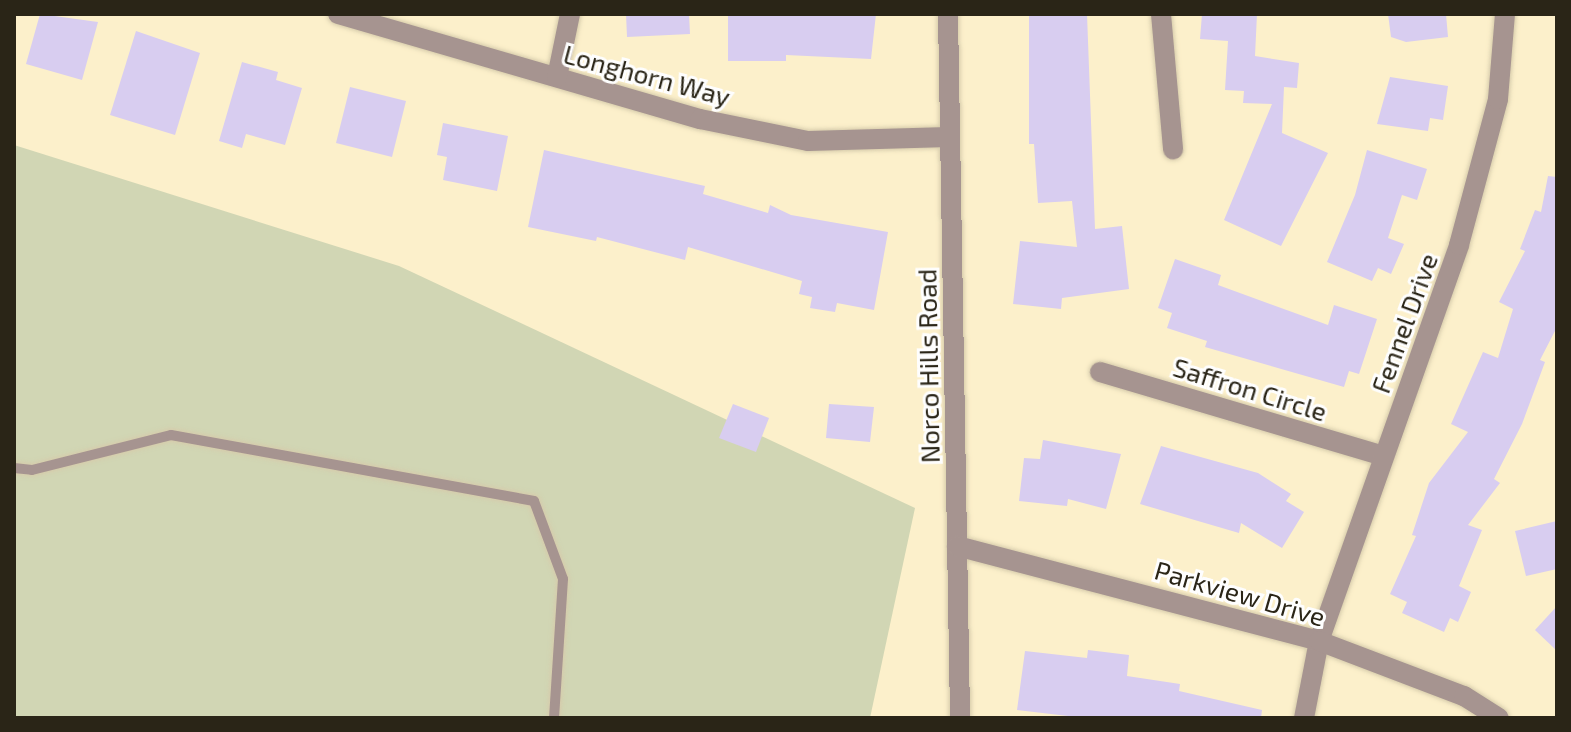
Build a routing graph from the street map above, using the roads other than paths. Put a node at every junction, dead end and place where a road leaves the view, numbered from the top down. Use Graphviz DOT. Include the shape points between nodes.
graph roads {
  1 [pos="338,14"];
  2 [pos="570,14"];
  3 [pos="948,14"];
  4 [pos="1161,14"];
  5 [pos="1505,14"];
  6 [pos="557,77"];
  7 [pos="949,137"];
  8 [pos="1173,149"];
  9 [pos="1100,372"];
  10 [pos="1384,456"];
  11 [pos="14,468"];
  12 [pos="957,546"];
  13 [pos="1319,641"];
  14 [pos="554,718"];
  15 [pos="960,718"];
  16 [pos="1304,718"];
  17 [pos="1499,718"];
  1 -- 6 [label="street, Longhorn Way"];
  2 -- 6 [label="street"];
  3 -- 7 [label="street, Norco Hills Road"];
  4 -- 8 [label="street"];
  5 -- 10 [label="street, Fennel Drive" via="1498,99 1459,245"];
  6 -- 7 [label="street, Longhorn Way" via="700,119 808,141"];
  7 -- 12 [label="street, Norco Hills Road"];
  9 -- 10 [label="street, Saffron Circle"];
  10 -- 13 [label="street, Fennel Drive"];
  11 -- 14 [label="lane" via="32,470 171,435 534,501 563,579"];
  12 -- 13 [label="street, Parkview Drive"];
  12 -- 15 [label="street, Norco Hills Road"];
  13 -- 16 [label="street, Fennel Drive"];
  13 -- 17 [label="street, Parkview Drive" via="1464,696"];
}
